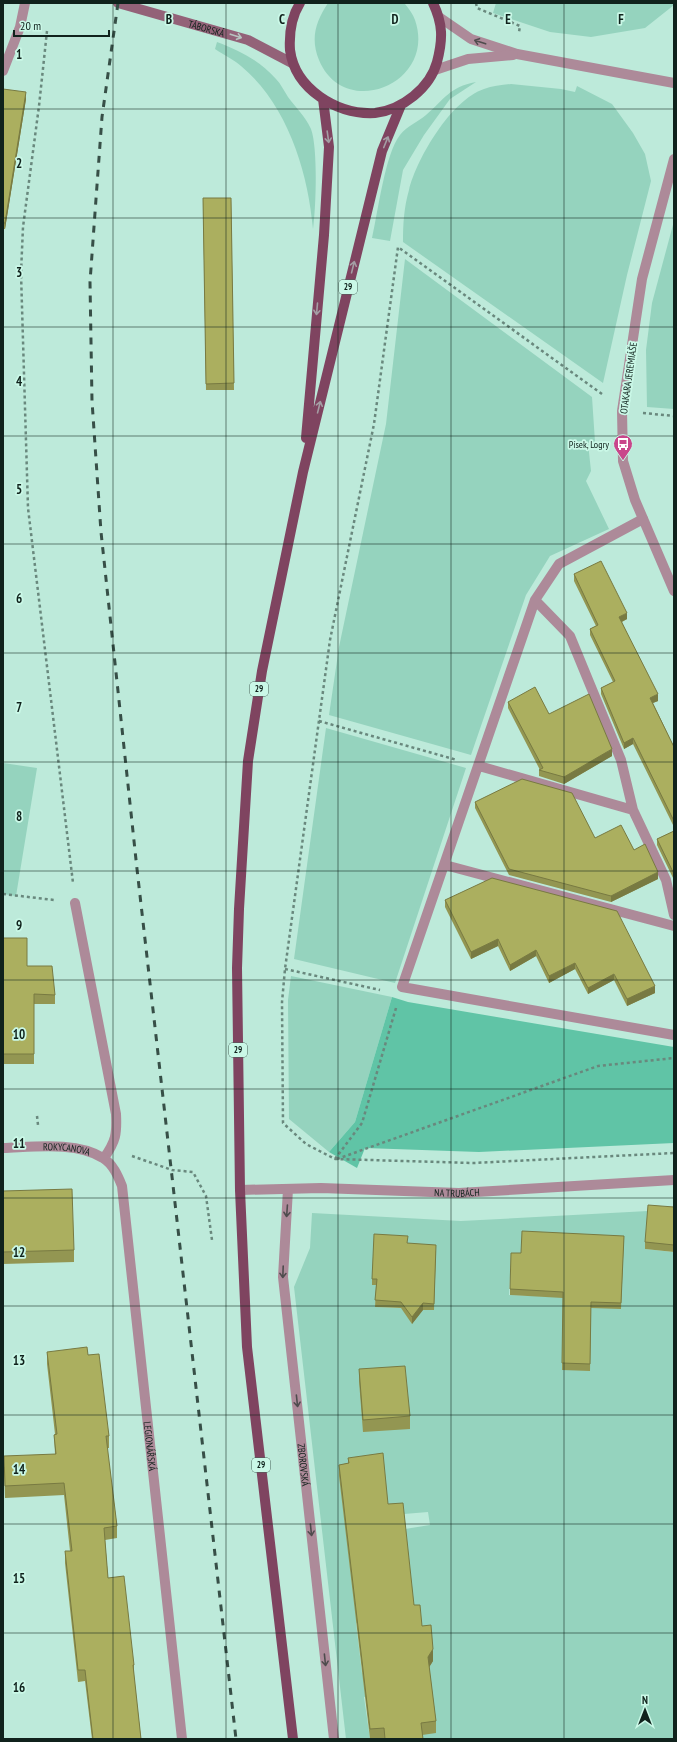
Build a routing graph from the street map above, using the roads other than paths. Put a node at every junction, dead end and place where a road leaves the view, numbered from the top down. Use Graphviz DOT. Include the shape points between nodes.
graph roads {
  1 [pos="26,3"];
  2 [pos="118,3"];
  3 [pos="300,3"];
  4 [pos="433,3"];
  5 [pos="439,17"];
  6 [pos="517,54"];
  7 [pos="292,62"];
  8 [pos="435,70"];
  9 [pos="3,71"];
  10 [pos="674,83"];
  11 [pos="323,99"];
  12 [pos="401,105"];
  13 [pos="674,159"];
  14 [pos="303,472"];
  15 [pos="643,519"];
  16 [pos="674,591"];
  17 [pos="535,600"];
  18 [pos="479,766"];
  19 [pos="633,810"];
  20 [pos="445,865"];
  21 [pos="75,903"];
  22 [pos="674,914"];
  23 [pos="674,926"];
  24 [pos="674,1035"];
  25 [pos="3,1148"];
  26 [pos="104,1158"];
  27 [pos="674,1180"];
  28 [pos="288,1189"];
  29 [pos="240,1190"];
  30 [pos="182,1739"];
  31 [pos="293,1739"];
  32 [pos="334,1739"];
  1 -- 9 [label="street" via="20,27"];
  2 -- 7 [label="main road, TÁBORSKÁ, one-way" via="248,40"];
  3 -- 7 [label="main road" via="289,39"];
  4 -- 5 [label="main road"];
  6 -- 5 [label="street, one-way" via="472,39"];
  5 -- 8 [label="main road" via="442,43"];
  6 -- 8 [label="street" via="468,59"];
  6 -- 10 [label="street"];
  7 -- 11 [label="main road" via="305,85"];
  8 -- 12 [label="main road" via="422,89"];
  11 -- 12 [label="main road" via="348,110 361,112 375,112"];
  11 -- 14 [label="main road, 29, one-way" via="329,155"];
  14 -- 12 [label="main road, 29, one-way" via="382,151"];
  13 -- 15 [label="street, OTAKARA JEREMIÁŠE" via="642,279 622,411 624,461"];
  14 -- 29 [label="main road, 29" via="262,671 248,761 237,968"];
  15 -- 16 [label="street, OTAKARA JEREMIÁŠE"];
  15 -- 17 [label="street" via="559,564"];
  17 -- 18 [label="street"];
  17 -- 19 [label="street" via="570,636 621,760"];
  18 -- 19 [label="street"];
  18 -- 20 [label="street"];
  19 -- 22 [label="street" via="666,880"];
  20 -- 23 [label="street"];
  20 -- 24 [label="street" via="402,987"];
  21 -- 26 [label="street" via="116,1114 117,1134 113,1146"];
  25 -- 26 [label="street, ROKYCANOVA" via="66,1147 89,1151"];
  26 -- 30 [label="street, LEGIONÁŘSKÁ" via="116,1172 122,1186"];
  27 -- 28 [label="street, NA TRUBÁCH" via="459,1193"];
  28 -- 29 [label="street, NA TRUBÁCH"];
  28 -- 32 [label="street, ZBOROVSKÁ, one-way" via="283,1277"];
  29 -- 31 [label="main road, 29" via="246,1347"];
}
